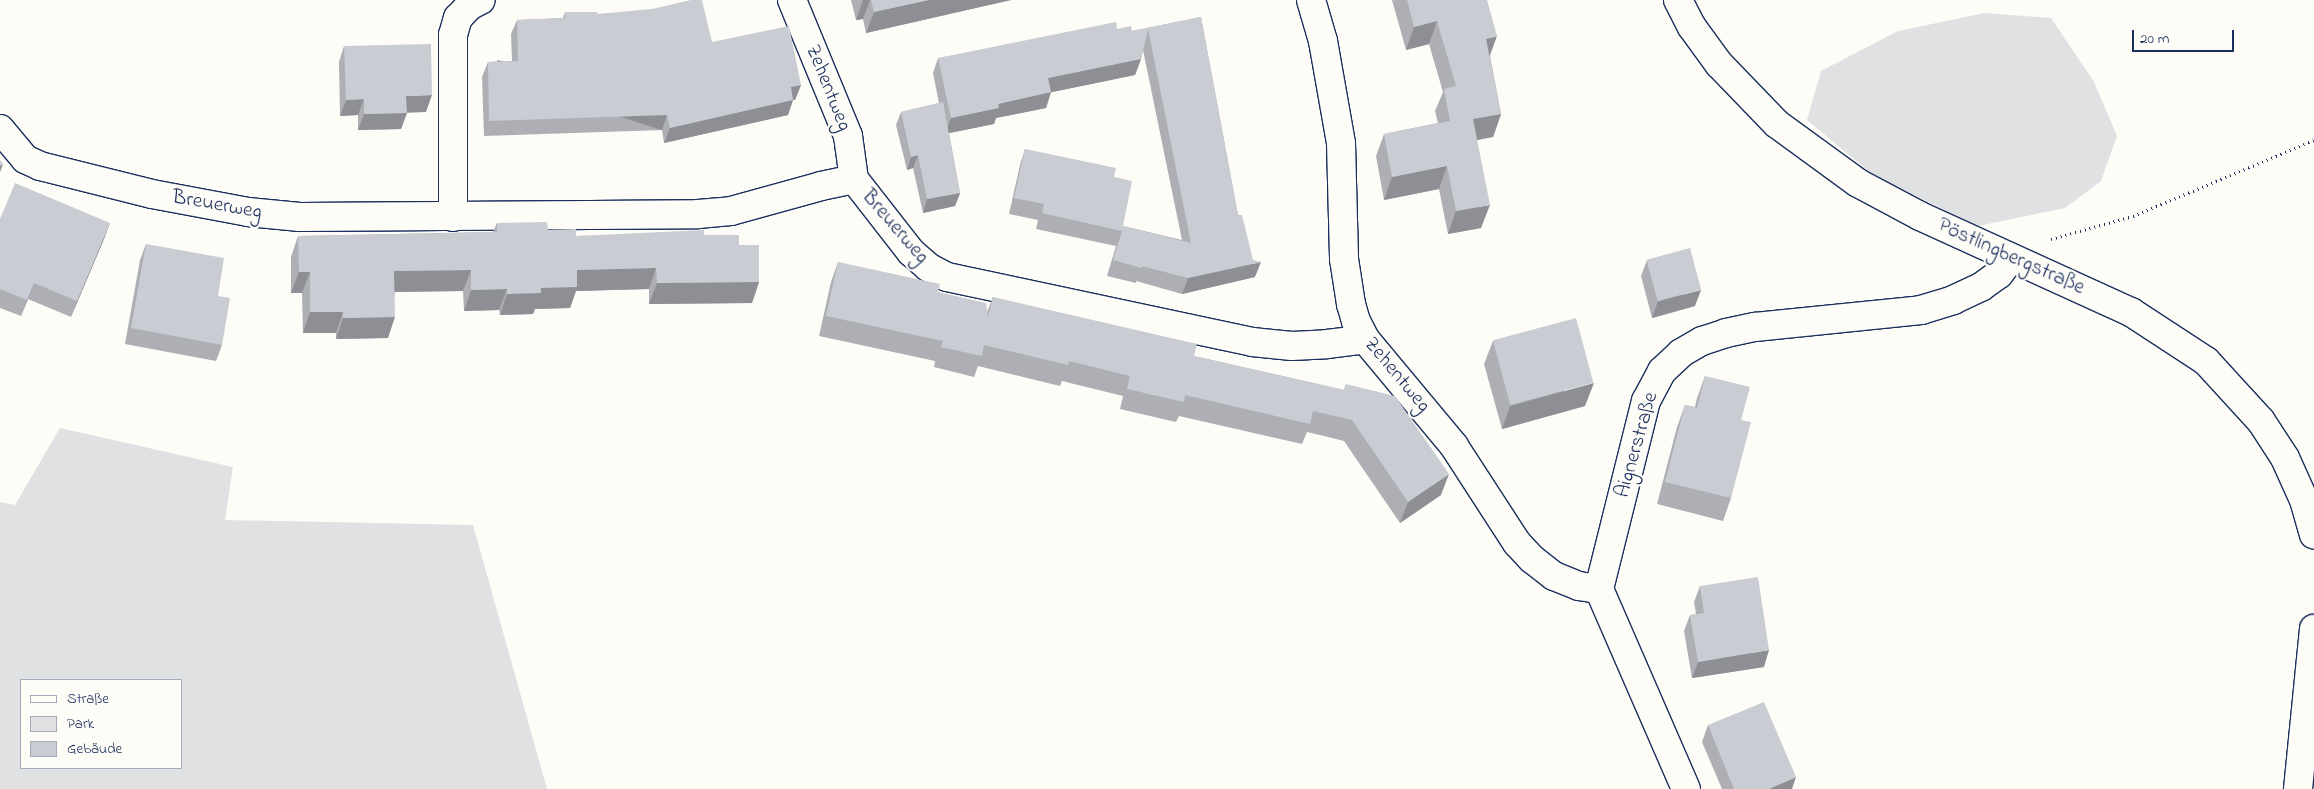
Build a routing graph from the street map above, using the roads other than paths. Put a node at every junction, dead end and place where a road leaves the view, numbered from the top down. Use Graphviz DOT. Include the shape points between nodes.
graph roads {
  1 [pos="481,0"];
  2 [pos="792,0"];
  3 [pos="1311,0"];
  4 [pos="1678,0"];
  5 [pos="0,129"];
  6 [pos="854,179"];
  7 [pos="453,217"];
  8 [pos="2012,258"];
  9 [pos="1365,339"];
  10 [pos="2314,535"];
  11 [pos="1599,588"];
  12 [pos="2314,629"];
  13 [pos="1686,789"];
  14 [pos="2298,789"];
  1 -- 7 [label="street" via="469,6 458,18 453,35"];
  2 -- 6 [label="street, Zehentweg" via="848,136"];
  3 -- 9 [label="street, Zehentweg" via="1323,41 1341,143 1344,259 1351,304"];
  4 -- 8 [label="street, Pöstlingbergstraße" via="1692,27 1719,64 1777,124 1858,183 1920,216"];
  5 -- 7 [label="street, Breuerweg" via="25,159 40,166 152,194 248,212 300,217"];
  6 -- 7 [label="street, Breuerweg" via="731,211"];
  6 -- 9 [label="street, Breuerweg" via="911,252 928,268 947,277 1252,342 1292,346"];
  8 -- 10 [label="street, Pöstlingbergstraße" via="2131,312 2206,361 2261,421 2285,458 2304,500"];
  8 -- 11 [label="street, Aignerstraße" via="1981,288 1921,310 1755,327 1702,341 1681,353 1662,371 1646,401"];
  9 -- 11 [label="street, Zehentweg" via="1433,418 1517,543 1532,559 1554,576 1579,586"];
  11 -- 13 [label="street"];
  12 -- 14 [label="street"];
}
